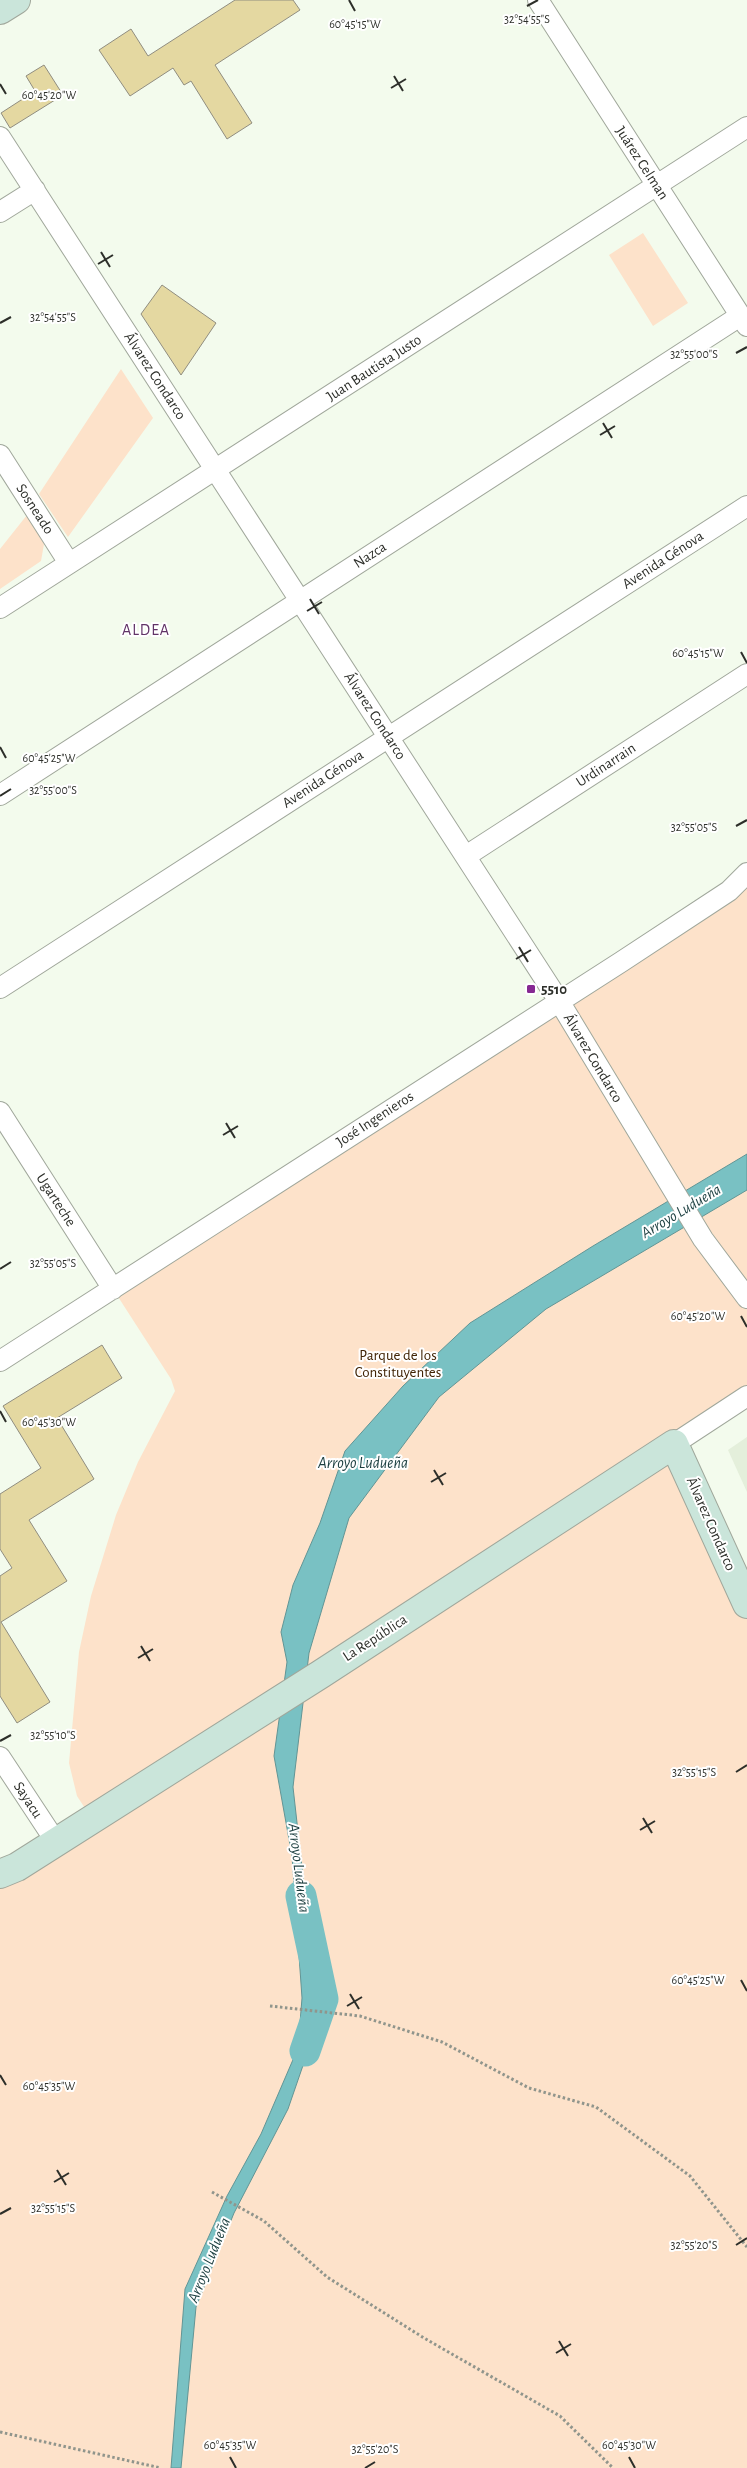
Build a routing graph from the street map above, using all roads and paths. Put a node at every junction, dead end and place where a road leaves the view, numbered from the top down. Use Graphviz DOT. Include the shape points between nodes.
graph roads {
  1 [pos="16,0"];
  2 [pos="538,0"];
  3 [pos="0,10"];
  4 [pos="747,127"];
  5 [pos="0,137"];
  6 [pos="657,186"];
  7 [pos="34,190"];
  8 [pos="0,212"];
  9 [pos="744,321"];
  10 [pos="0,455"];
  11 [pos="215,469"];
  12 [pos="747,506"];
  13 [pos="69,563"];
  14 [pos="300,600"];
  15 [pos="0,608"];
  16 [pos="747,674"];
  17 [pos="389,737"];
  18 [pos="0,795"];
  19 [pos="466,856"];
  20 [pos="747,873"];
  21 [pos="0,988"];
  22 [pos="558,1001"];
  23 [pos="0,1112"];
  24 [pos="113,1289"];
  25 [pos="747,1298"];
  26 [pos="0,1361"];
  27 [pos="747,1396"];
  28 [pos="674,1444"];
  29 [pos="747,1604"];
  30 [pos="0,1758"];
  31 [pos="56,1842"];
  32 [pos="0,1874"];
  33 [pos="270,2006"];
  34 [pos="212,2192"];
  35 [pos="747,2247"];
  36 [pos="0,2432"];
  37 [pos="155,2467"];
  38 [pos="161,2468"];
  39 [pos="613,2468"];
  1 -- 3 [label="main road"];
  2 -- 6 [label="street, Juárez Celman"];
  4 -- 6 [label="street, Juan Bautista Justo"];
  5 -- 7 [label="street, Álvarez Condarco"];
  6 -- 9 [label="street, Juárez Celman"];
  6 -- 11 [label="street, Juan Bautista Justo"];
  7 -- 8 [label="street"];
  7 -- 11 [label="street, Álvarez Condarco"];
  9 -- 14 [label="street, Nazca"];
  10 -- 13 [label="street, Sosneado"];
  11 -- 13 [label="street, Juan Bautista Justo"];
  11 -- 14 [label="street, Álvarez Condarco"];
  12 -- 17 [label="street, Avenida Génova"];
  13 -- 15 [label="street, Juan Bautista Justo"];
  14 -- 17 [label="street, Álvarez Condarco"];
  14 -- 18 [label="street, Nazca"];
  16 -- 19 [label="street, Urdinarrain"];
  17 -- 19 [label="street, Álvarez Condarco"];
  17 -- 21 [label="street, Avenida Génova"];
  19 -- 22 [label="street, Álvarez Condarco"];
  20 -- 22 [label="street, José Ingenieros" via="729,891"];
  22 -- 24 [label="street, José Ingenieros"];
  22 -- 25 [label="street, Álvarez Condarco" via="703,1239"];
  23 -- 24 [label="street, Ugarteche"];
  24 -- 26 [label="street, José Ingenieros"];
  27 -- 28 [label="street, La República"];
  28 -- 29 [label="main road, Álvarez Condarco"];
  28 -- 31 [label="main road, La República"];
  30 -- 31 [label="street, Sayacu"];
  31 -- 32 [label="main road, La República"];
  33 -- 35 [label="path" via="360,2016 442,2042 529,2088 596,2108 690,2176"];
  34 -- 39 [label="path" via="264,2221 327,2277 424,2338 560,2416"];
  36 -- 37 [label="path"];
  37 -- 38 [label="path"];
}
